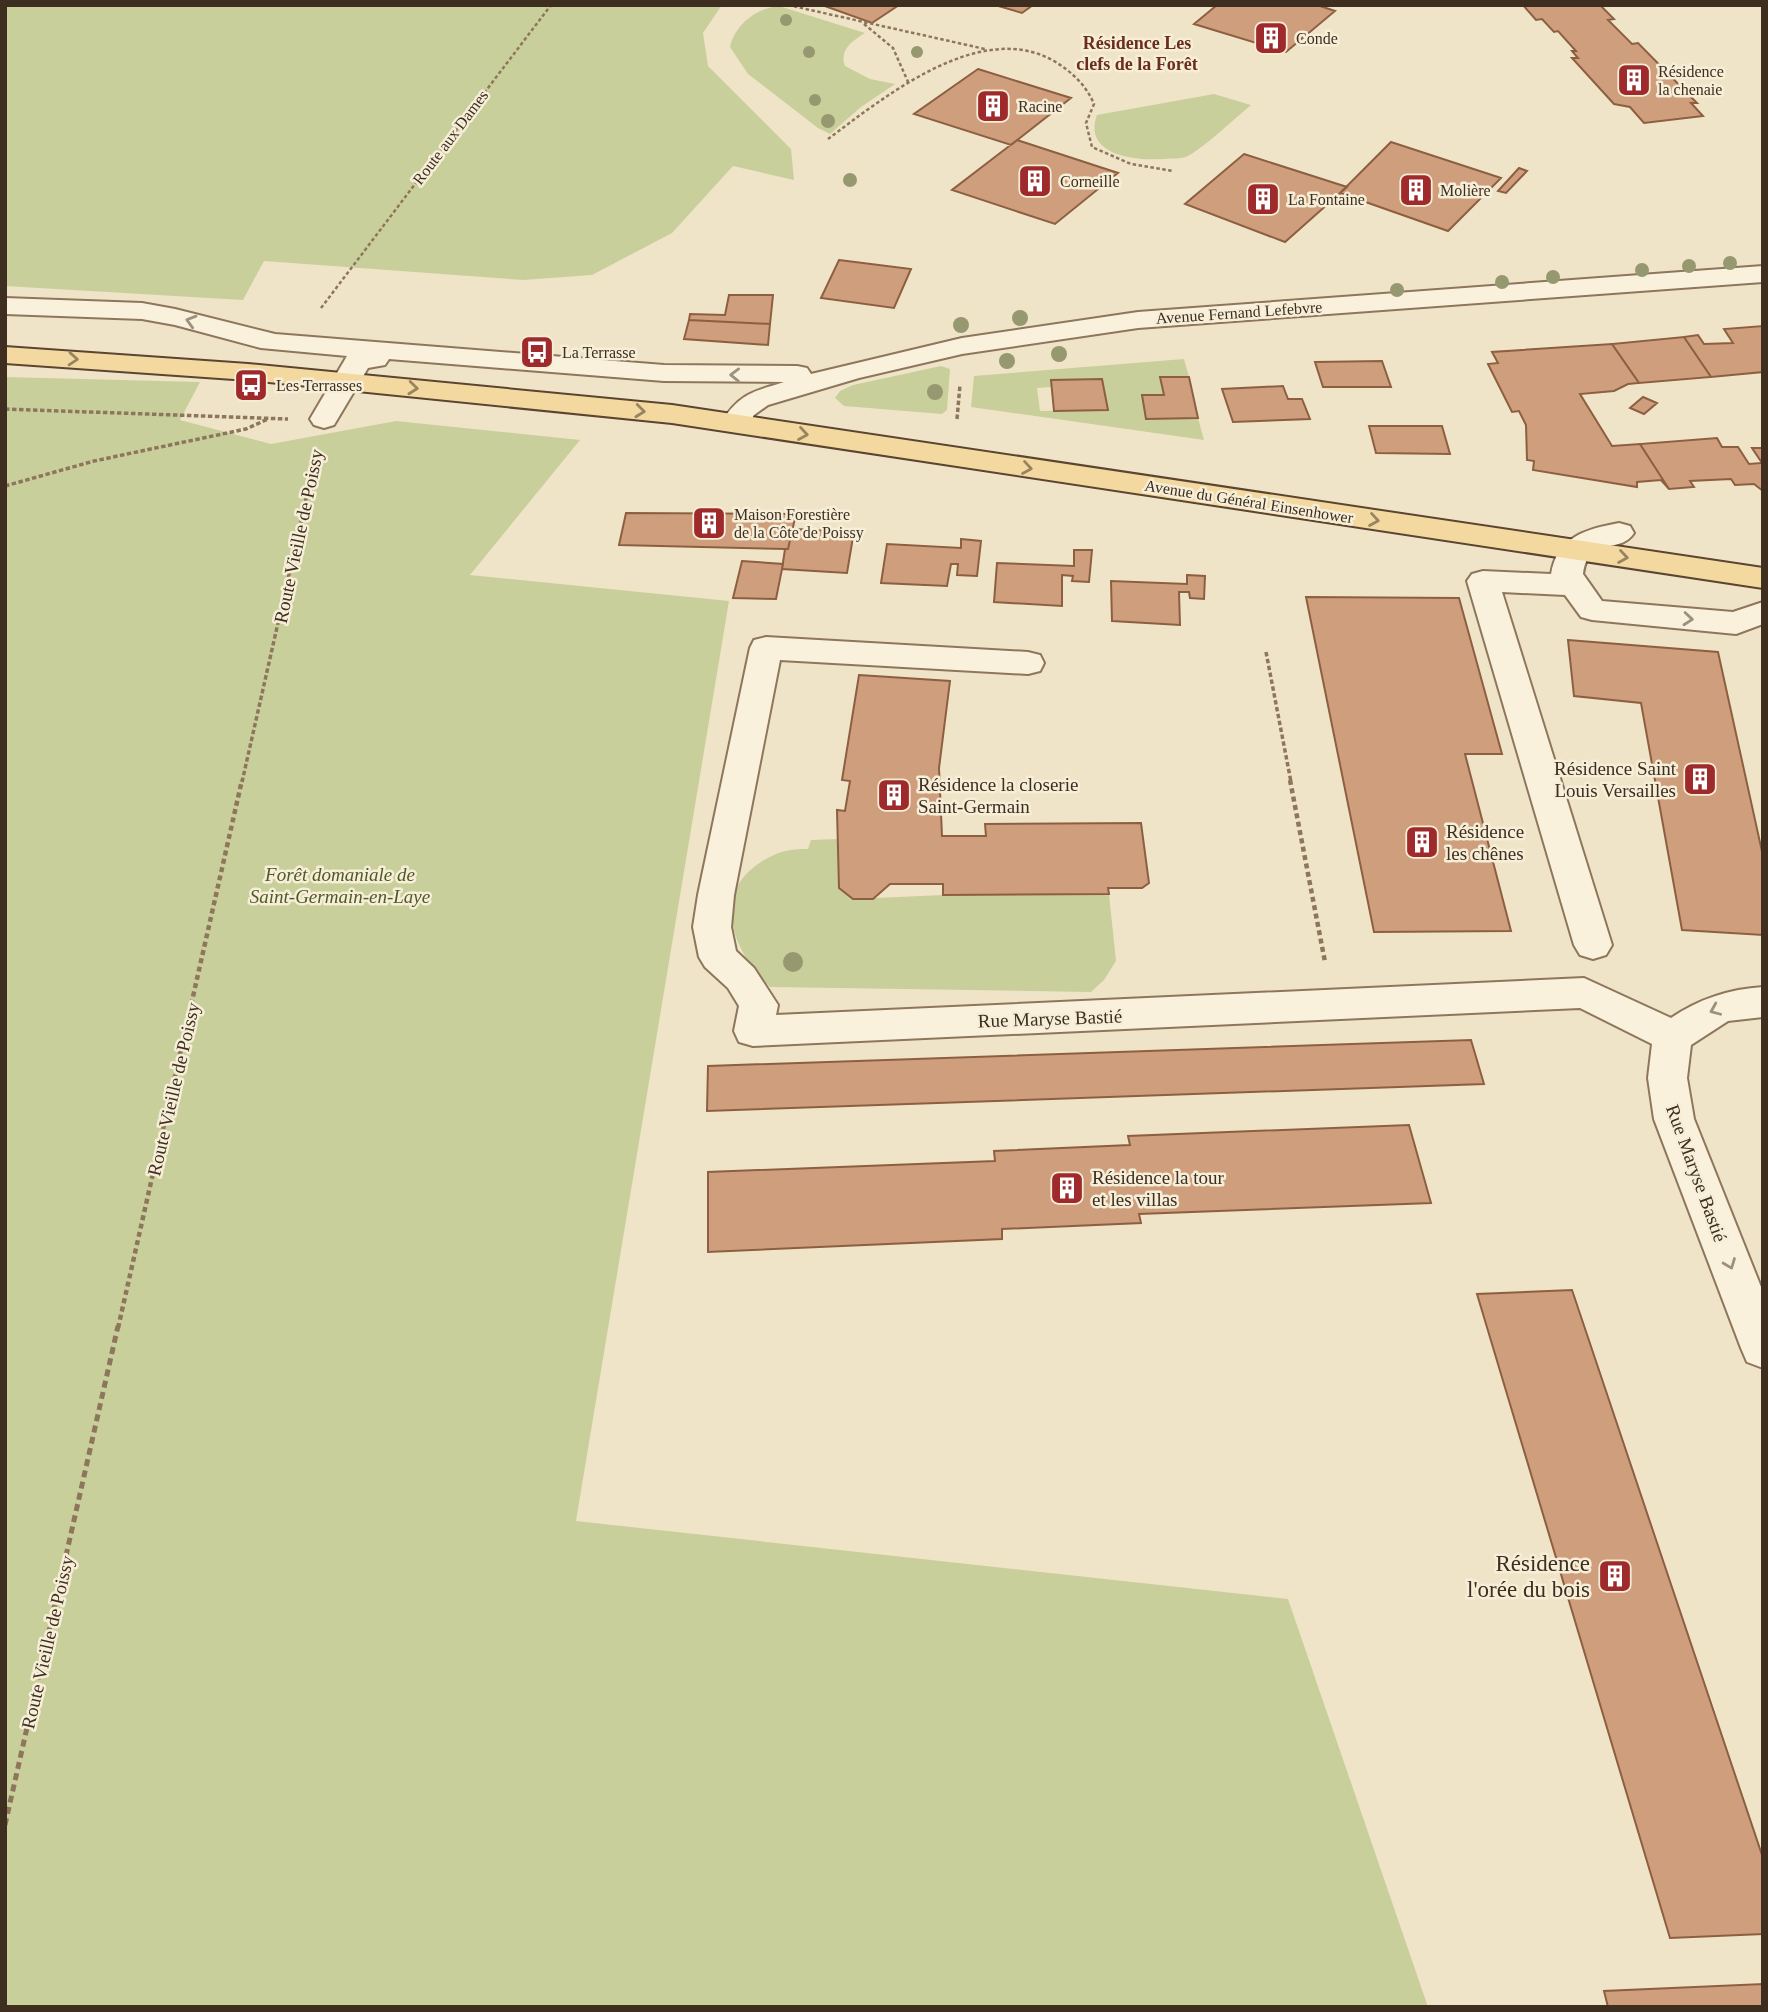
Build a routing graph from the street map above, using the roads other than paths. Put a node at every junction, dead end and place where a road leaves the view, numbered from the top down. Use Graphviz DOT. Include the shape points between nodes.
graph roads {
  1 [pos="1763,274"];
  2 [pos="5,306"];
  3 [pos="5,334"];
  4 [pos="5,355"];
  5 [pos="429,355"];
  6 [pos="299,358"];
  7 [pos="588,366"];
  8 [pos="351,371"];
  9 [pos="852,371"];
  10 [pos="638,389"];
  11 [pos="742,414"];
  12 [pos="324,419"];
  13 [pos="1619,533"];
  14 [pos="1574,550"];
  15 [pos="1763,555"];
  16 [pos="1763,579"];
  17 [pos="1575,585"];
  18 [pos="1763,612"];
  19 [pos="1028,663"];
  20 [pos="1593,945"];
  21 [pos="1763,1002"];
  22 [pos="1674,1037"];
  23 [pos="1763,1349"];
  1 -- 9 [label="street, Avenue Fernand Lefebvre" via="1138,320 962,345"];
  6 -- 2 [label="street, one-way" via="255,339 178,317 143,311"];
  3 -- 6 [label="main road"];
  4 -- 6 [label="main road, one-way"];
  5 -- 6 [label="street"];
  5 -- 7 [label="street"];
  5 -- 8 [label="street"];
  6 -- 8 [label="main road"];
  9 -- 7 [label="street, one-way" via="755,375"];
  7 -- 10 [label="street"];
  8 -- 10 [label="main road"];
  8 -- 11 [label="main road, one-way" via="645,411"];
  8 -- 12 [label="street"];
  9 -- 11 [label="street, Avenue Fernand Lefebvre" via="785,389"];
  10 -- 11 [label="main road"];
  11 -- 13 [label="main road, Avenue du Général Einsenhower" via="815,414"];
  11 -- 14 [label="main road, Avenue du Général Einsenhower, one-way"];
  13 -- 14 [label="street" via="1587,540"];
  13 -- 15 [label="main road, Avenue du Général Einsenhower"];
  14 -- 16 [label="main road, Avenue du Général Einsenhower, one-way"];
  14 -- 17 [label="street" via="1567,575"];
  17 -- 18 [label="street, one-way" via="1592,610 1736,623"];
  17 -- 20 [label="street" via="1483,581"];
  19 -- 22 [label="street, Rue Maryse Bastié" via="766,648 712,927 718,957 741,978 759,1005 753,1031 1584,993"];
  21 -- 22 [label="street, one-way" via="1721,1006"];
  22 -- 23 [label="street, Rue Maryse Bastié, one-way" via="1666,1083 1674,1119"];
}
